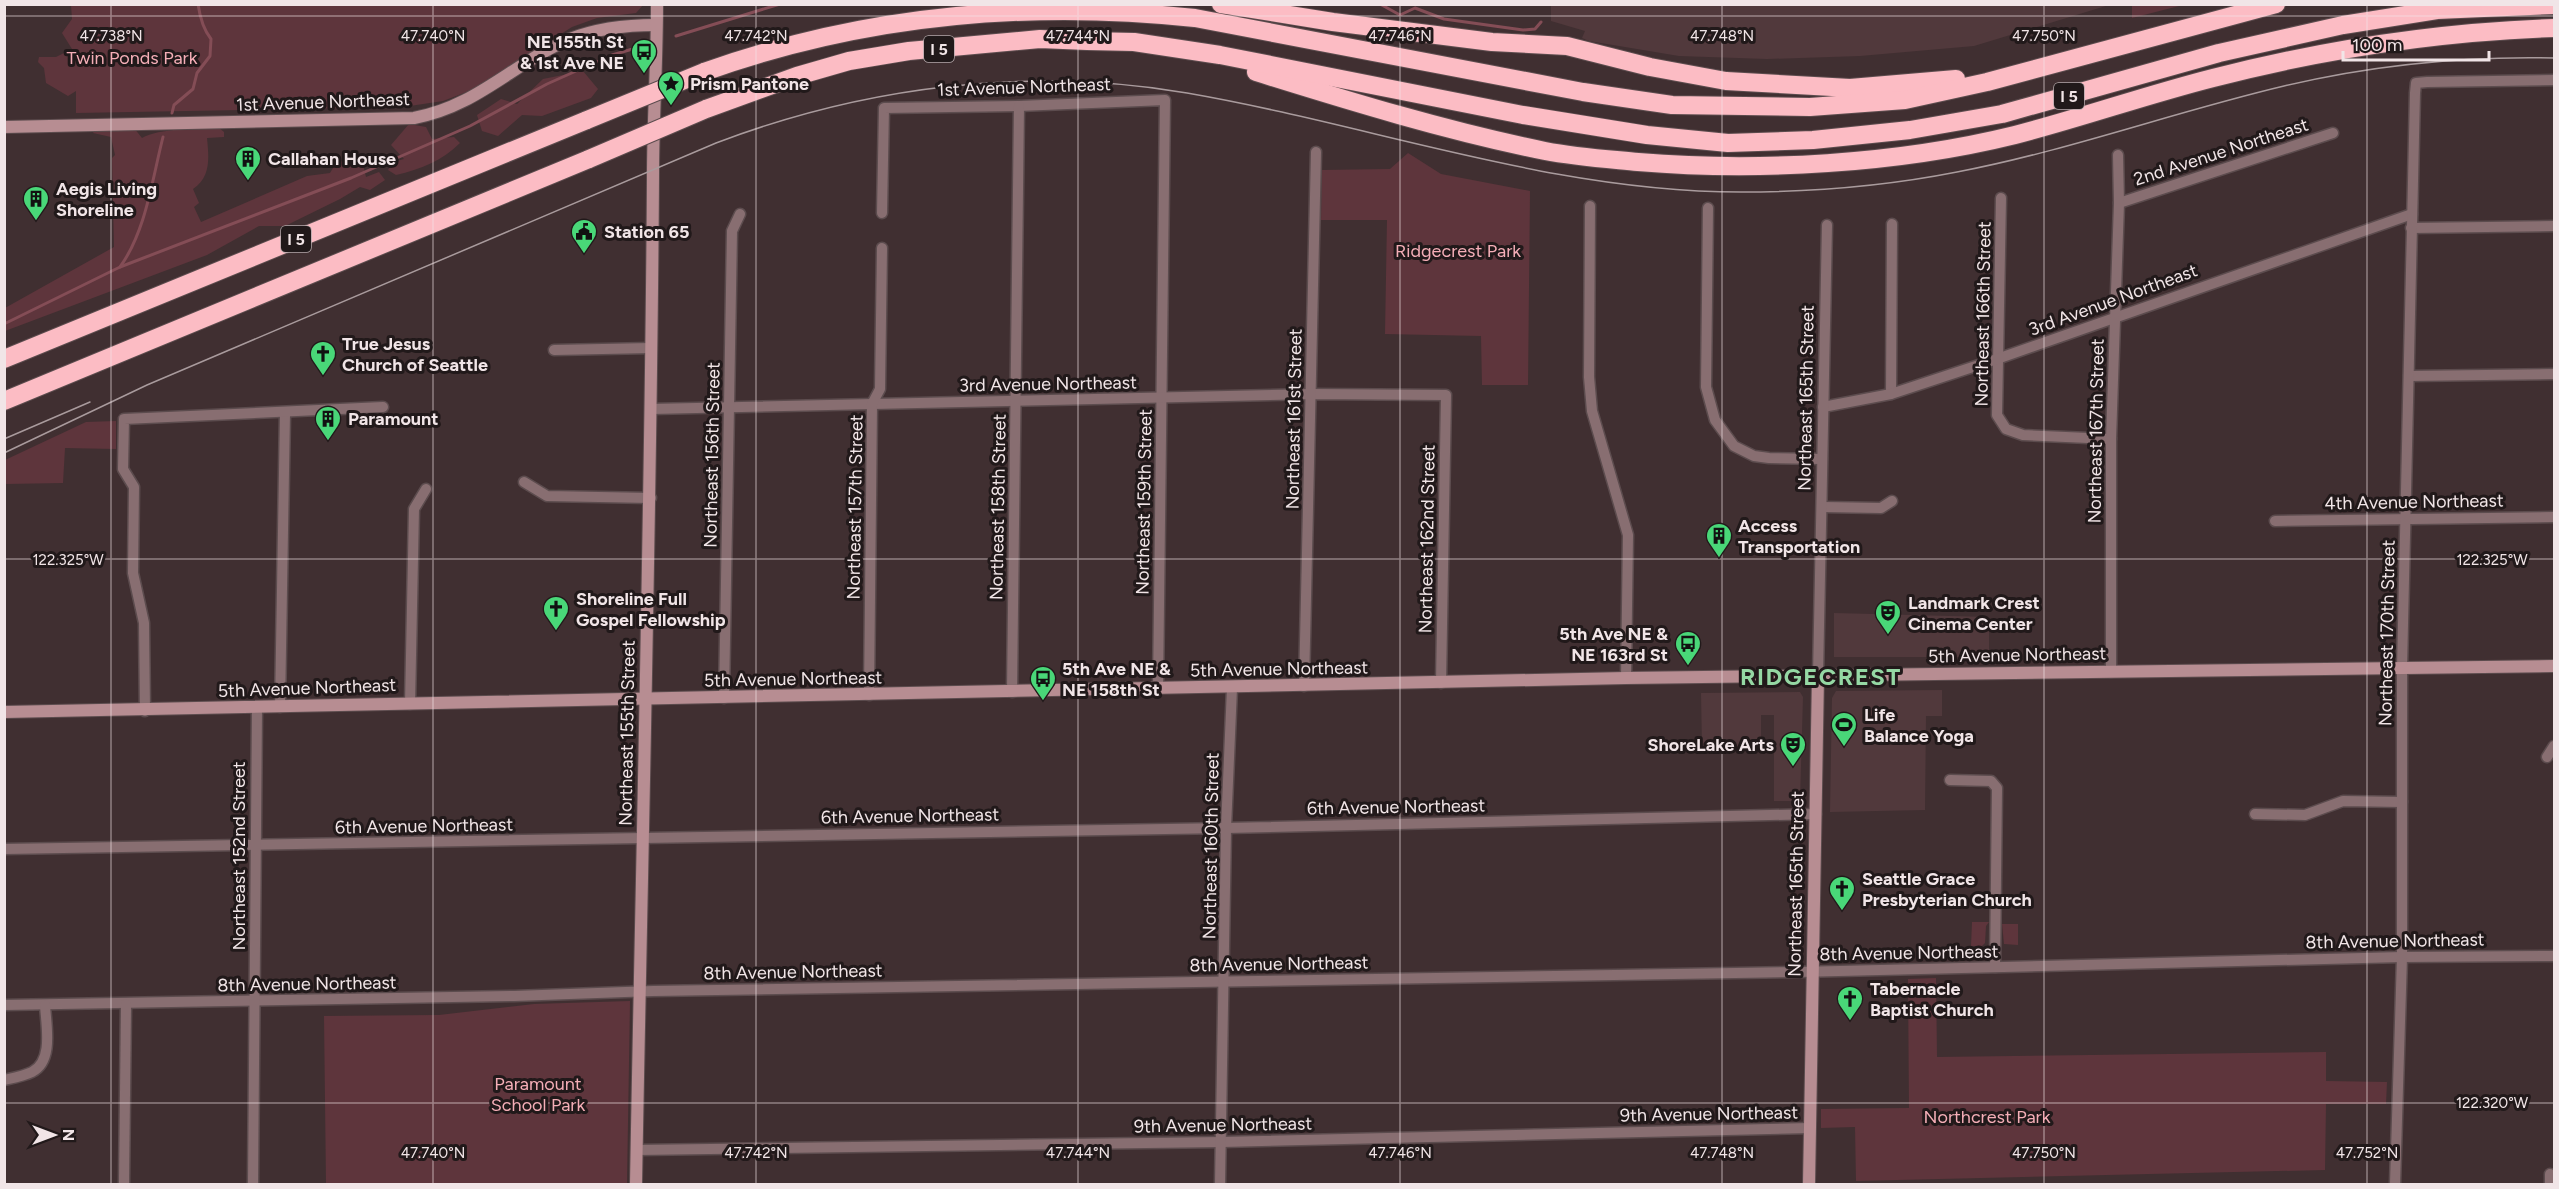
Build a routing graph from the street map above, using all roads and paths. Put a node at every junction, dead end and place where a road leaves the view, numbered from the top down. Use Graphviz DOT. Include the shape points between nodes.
graph roads {
  1 [pos="657,4"];
  2 [pos="960,4"];
  3 [pos="1221,4"];
  4 [pos="2276,4"];
  5 [pos="2554,4"];
  6 [pos="935,16"];
  7 [pos="656,25"];
  8 [pos="2554,28"];
  9 [pos="1180,49"];
  10 [pos="2554,80"];
  11 [pos="1987,82"];
  12 [pos="1165,99"];
  13 [pos="1019,106"];
  14 [pos="4,127"];
  15 [pos="2333,133"];
  16 [pos="1316,152"];
  17 [pos="2118,155"];
  18 [pos="2001,198"];
  19 [pos="2119,203"];
  20 [pos="1590,206"];
  21 [pos="1708,208"];
  22 [pos="882,213"];
  23 [pos="740,214"];
  24 [pos="2412,214"];
  25 [pos="1892,224"];
  26 [pos="1827,225"];
  27 [pos="2554,226"];
  28 [pos="2411,228"];
  29 [pos="882,249"];
  30 [pos="2114,317"];
  31 [pos="651,348"];
  32 [pos="555,350"];
  33 [pos="4,359"];
  34 [pos="1997,359"];
  35 [pos="78,372"];
  36 [pos="2554,374"];
  37 [pos="2409,376"];
  38 [pos="1311,394"];
  39 [pos="1891,394"];
  40 [pos="1446,395"];
  41 [pos="1161,397"];
  42 [pos="4,401"];
  43 [pos="1016,401"];
  44 [pos="872,404"];
  45 [pos="383,407"];
  46 [pos="1823,407"];
  47 [pos="729,408"];
  48 [pos="651,409"];
  49 [pos="4,412"];
  50 [pos="285,413"];
  51 [pos="2111,439"];
  52 [pos="1822,459"];
  53 [pos="524,482"];
  54 [pos="426,489"];
  55 [pos="651,498"];
  56 [pos="1892,501"];
  57 [pos="1823,507"];
  58 [pos="2554,517"];
  59 [pos="2406,518"];
  60 [pos="2275,521"];
  61 [pos="2554,666"];
  62 [pos="2402,668"];
  63 [pos="2111,672"];
  64 [pos="1818,676"];
  65 [pos="1626,678"];
  66 [pos="1441,683"];
  67 [pos="1304,686"];
  68 [pos="1232,688"];
  69 [pos="1158,689"];
  70 [pos="1012,692"];
  71 [pos="869,695"];
  72 [pos="724,698"];
  73 [pos="644,700"];
  74 [pos="410,704"];
  75 [pos="280,707"];
  76 [pos="257,708"];
  77 [pos="146,711"];
  78 [pos="4,712"];
  79 [pos="2554,746"];
  80 [pos="2547,757"];
  81 [pos="1950,780"];
  82 [pos="2402,802"];
  83 [pos="1816,814"];
  84 [pos="2255,814"];
  85 [pos="1226,828"];
  86 [pos="642,837"];
  87 [pos="255,846"];
  88 [pos="4,849"];
  89 [pos="2554,956"];
  90 [pos="2402,957"];
  91 [pos="1995,967"];
  92 [pos="1812,972"];
  93 [pos="1225,982"];
  94 [pos="640,991"];
  95 [pos="255,1001"];
  96 [pos="126,1004"];
  97 [pos="4,1005"];
  98 [pos="45,1005"];
  99 [pos="4,1080"];
  100 [pos="1810,1128"];
  101 [pos="1222,1142"];
  102 [pos="637,1150"];
  103 [pos="124,1185"];
  104 [pos="253,1185"];
  105 [pos="636,1185"];
  106 [pos="1220,1185"];
  107 [pos="1809,1185"];
  108 [pos="2395,1185"];
  1 -- 7 [label="street, Northeast 155th Street"];
  2 -- 6 [label="highway"];
  3 -- 11 [label="highway" via="1492,42 1566,46 1726,81 1850,88 1957,79"];
  4 -- 11 [label="highway, I 5"];
  5 -- 9 [label="highway, I 5" via="2437,10 2343,25 2219,53 2002,114 1813,140 1728,143 1524,116"];
  6 -- 11 [label="highway, I 5" via="1134,11 1195,18 1583,92 1672,105 1810,107 1905,100"];
  6 -- 33 [label="highway, I 5, bridge" via="810,39 704,72"];
  7 -- 14 [label="street, 1st Avenue Northeast" via="618,26 576,37 460,105 414,118"];
  7 -- 31 [label="street, Northeast 155th Street"];
  8 -- 9 [label="highway" via="2475,31 2319,54 2215,78 2013,135 1925,151 1783,165 1665,164 1547,151 1390,113"];
  9 -- 35 [label="highway, I 5, bridge" via="1134,42 1040,39 909,51 797,76 706,109"];
  10 -- 24 [label="street, Northeast 170th Street" via="2416,83"];
  12 -- 13 [label="street, 1st Avenue Northeast"];
  12 -- 41 [label="street, Northeast 159th Street"];
  13 -- 22 [label="street, 1st Avenue Northeast" via="884,108"];
  13 -- 43 [label="street, Northeast 158th Street"];
  15 -- 19 [label="street, 2nd Avenue Northeast"];
  16 -- 38 [label="street, Northeast 161st Street"];
  17 -- 19 [label="street, Northeast 167th Street"];
  18 -- 34 [label="street, Northeast 166th Street"];
  19 -- 30 [label="street, Northeast 167th Street"];
  20 -- 65 [label="street" via="1589,385 1595,422 1628,535"];
  21 -- 52 [label="street" via="1706,387 1710,408 1728,440 1743,452 1769,458"];
  23 -- 47 [label="street, Northeast 156th Street" via="732,231"];
  24 -- 28 [label="street, Northeast 170th Street"];
  24 -- 30 [label="street, 3rd Avenue Northeast"];
  25 -- 39 [label="street"];
  26 -- 46 [label="street, Northeast 165th Street"];
  27 -- 28 [label="street"];
  28 -- 37 [label="street, Northeast 170th Street"];
  29 -- 44 [label="street, Northeast 157th Street" via="880,389"];
  30 -- 34 [label="street, 3rd Avenue Northeast"];
  30 -- 51 [label="street, Northeast 167th Street"];
  31 -- 32 [label="street"];
  31 -- 48 [label="street, Northeast 155th Street"];
  34 -- 39 [label="street, 3rd Avenue Northeast"];
  34 -- 51 [label="street, Northeast 166th Street" via="1997,414 2006,429 2023,435"];
  35 -- 42 [label="highway, I 5"];
  35 -- 49 [label="highway"];
  36 -- 37 [label="street"];
  37 -- 59 [label="street, Northeast 170th Street"];
  38 -- 40 [label="street, 3rd Avenue Northeast"];
  38 -- 41 [label="street, 3rd Avenue Northeast"];
  38 -- 67 [label="street, Northeast 161st Street"];
  39 -- 46 [label="street, 3rd Avenue Northeast"];
  40 -- 66 [label="street, Northeast 162nd Street"];
  41 -- 43 [label="street, 3rd Avenue Northeast"];
  41 -- 69 [label="street, Northeast 159th Street"];
  43 -- 44 [label="street, 3rd Avenue Northeast"];
  43 -- 70 [label="street, Northeast 158th Street"];
  44 -- 47 [label="street, 3rd Avenue Northeast"];
  44 -- 71 [label="street, Northeast 157th Street"];
  45 -- 50 [label="street"];
  46 -- 52 [label="street, Northeast 165th Street"];
  47 -- 48 [label="street, 3rd Avenue Northeast"];
  47 -- 72 [label="street, Northeast 156th Street"];
  48 -- 55 [label="street, Northeast 155th Street"];
  50 -- 75 [label="street"];
  50 -- 77 [label="street" via="124,419 123,469 134,487 133,573 144,623"];
  51 -- 63 [label="street, Northeast 167th Street"];
  52 -- 57 [label="street, Northeast 165th Street"];
  53 -- 55 [label="street" via="547,496"];
  54 -- 74 [label="street" via="414,508"];
  55 -- 73 [label="street, Northeast 155th Street"];
  56 -- 57 [label="street" via="1881,508"];
  57 -- 64 [label="street, Northeast 165th Street"];
  58 -- 59 [label="street, 4th Avenue Northeast"];
  59 -- 60 [label="street, 4th Avenue Northeast"];
  59 -- 62 [label="street, Northeast 170th Street"];
  61 -- 62 [label="street, 5th Avenue Northeast"];
  62 -- 63 [label="street, 5th Avenue Northeast"];
  62 -- 82 [label="street, Northeast 170th Street"];
  63 -- 64 [label="street, 5th Avenue Northeast"];
  64 -- 65 [label="street, 5th Avenue Northeast"];
  64 -- 83 [label="street, Northeast 165th Street"];
  65 -- 66 [label="street, 5th Avenue Northeast"];
  66 -- 67 [label="street, 5th Avenue Northeast"];
  67 -- 68 [label="street, 5th Avenue Northeast"];
  68 -- 69 [label="street, 5th Avenue Northeast"];
  68 -- 85 [label="street, Northeast 160th Street"];
  69 -- 70 [label="street, 5th Avenue Northeast"];
  70 -- 71 [label="street, 5th Avenue Northeast"];
  71 -- 72 [label="street, 5th Avenue Northeast"];
  72 -- 73 [label="street, 5th Avenue Northeast"];
  73 -- 74 [label="street, 5th Avenue Northeast"];
  73 -- 86 [label="street, Northeast 155th Street"];
  74 -- 75 [label="street, 5th Avenue Northeast"];
  75 -- 76 [label="street, 5th Avenue Northeast"];
  76 -- 77 [label="street, 5th Avenue Northeast"];
  76 -- 87 [label="street, Northeast 152nd Street"];
  77 -- 78 [label="street, 5th Avenue Northeast"];
  79 -- 80 [label="street"];
  81 -- 91 [label="street" via="1991,781 1997,788"];
  82 -- 84 [label="street" via="2343,801 2306,815"];
  82 -- 90 [label="street, Northeast 170th Street"];
  83 -- 85 [label="street, 6th Avenue Northeast"];
  83 -- 92 [label="street, Northeast 165th Street"];
  85 -- 86 [label="street, 6th Avenue Northeast"];
  85 -- 93 [label="street, Northeast 160th Street"];
  86 -- 87 [label="street, 6th Avenue Northeast"];
  86 -- 94 [label="street, Northeast 155th Street"];
  87 -- 88 [label="street, 6th Avenue Northeast"];
  87 -- 95 [label="street, Northeast 152nd Street"];
  89 -- 90 [label="street, 8th Avenue Northeast"];
  90 -- 91 [label="street, 8th Avenue Northeast"];
  90 -- 108 [label="street, Northeast 170th Street"];
  91 -- 92 [label="street, 8th Avenue Northeast"];
  92 -- 93 [label="street, 8th Avenue Northeast"];
  92 -- 100 [label="street, Northeast 165th Street"];
  93 -- 94 [label="street, 8th Avenue Northeast"];
  93 -- 101 [label="street, Northeast 160th Street"];
  94 -- 95 [label="street, 8th Avenue Northeast"];
  94 -- 102 [label="street, Northeast 155th Street"];
  95 -- 96 [label="street, 8th Avenue Northeast"];
  95 -- 104 [label="street, Northeast 152nd Street"];
  96 -- 98 [label="street, 8th Avenue Northeast"];
  96 -- 103 [label="street"];
  97 -- 98 [label="street, 8th Avenue Northeast"];
  98 -- 99 [label="street" via="46,1054 41,1065"];
  100 -- 101 [label="street, 9th Avenue Northeast"];
  100 -- 107 [label="street, Northeast 165th Street"];
  101 -- 102 [label="street, 9th Avenue Northeast"];
  101 -- 106 [label="street, Northeast 160th Street"];
  102 -- 105 [label="street, Northeast 155th Street"];
}
